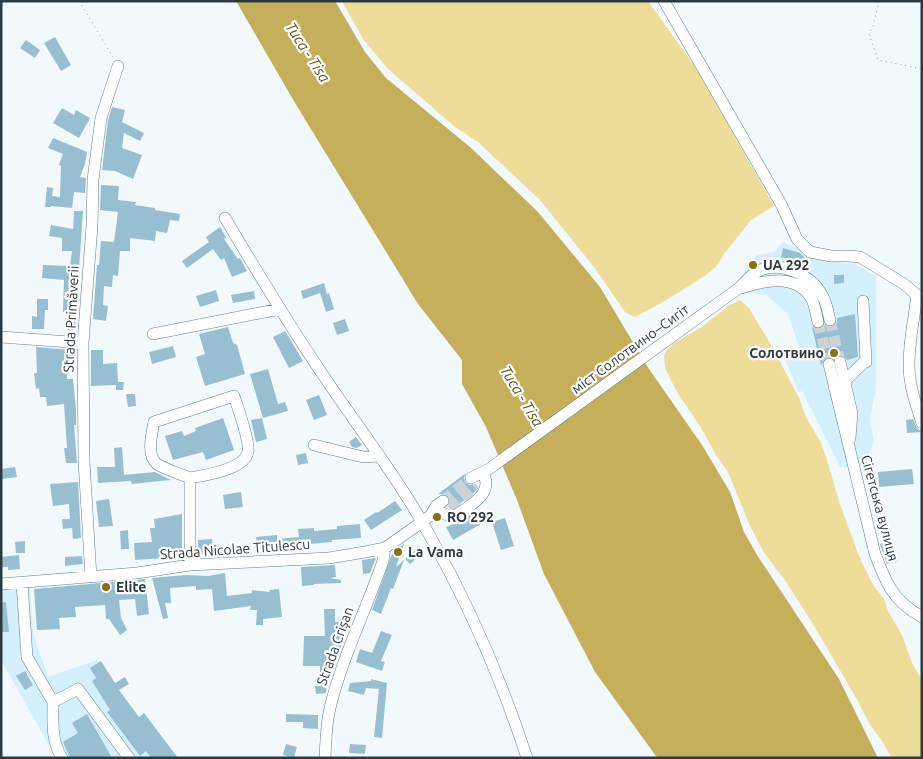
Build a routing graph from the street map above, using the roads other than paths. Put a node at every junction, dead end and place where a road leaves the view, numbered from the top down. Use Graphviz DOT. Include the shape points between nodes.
graph roads {
  1 [pos="664,1"];
  2 [pos="118,66"];
  3 [pos="225,218"];
  4 [pos="804,276"];
  5 [pos="799,287"];
  6 [pos="737,290"];
  7 [pos="863,300"];
  8 [pos="280,309"];
  9 [pos="152,334"];
  10 [pos="1,337"];
  11 [pos="82,343"];
  12 [pos="845,381"];
  13 [pos="834,387"];
  14 [pos="922,423"];
  15 [pos="314,445"];
  16 [pos="849,450"];
  17 [pos="378,456"];
  18 [pos="190,478"];
  19 [pos="438,512"];
  20 [pos="385,548"];
  21 [pos="190,565"];
  22 [pos="91,577"];
  23 [pos="22,583"];
  24 [pos="1,584"];
  25 [pos="922,617"];
  26 [pos="53,702"];
  27 [pos="62,758"];
  28 [pos="129,758"];
  29 [pos="325,758"];
  30 [pos="527,758"];
  1 -- 14 [label="street" via="777,196 798,239 810,252 860,257 917,295 909,367 914,400"];
  2 -- 11 [label="street, Strada Primăverii" via="101,118 93,180"];
  3 -- 8 [label="street"];
  4 -- 5 [label="street"];
  4 -- 5 [label="street" via="824,298 824,321 810,296"];
  4 -- 6 [label="street" via="782,268 763,269"];
  5 -- 6 [label="street" via="773,280"];
  6 -- 19 [label="street, міст Солотвино–Сигіт" via="483,475 484,494 455,516"];
  7 -- 12 [label="street" via="866,362"];
  8 -- 9 [label="street"];
  8 -- 17 [label="street"];
  10 -- 11 [label="street"];
  11 -- 22 [label="street, Strada Primăverii" via="84,461"];
  12 -- 13 [label="street"];
  12 -- 13 [label="street, Сігетська вулиця" via="834,363"];
  12 -- 16 [label="street, Сігетська вулиця" via="852,413"];
  13 -- 16 [label="street, Сігетська вулиця"];
  15 -- 17 [label="street" via="363,457"];
  16 -- 25 [label="street, Сігетська вулиця" via="884,579 908,609"];
  17 -- 19 [label="street"];
  18 -- 18 [label="street" via="241,463 247,454 248,445 234,396 154,422 150,439 156,464"];
  18 -- 21 [label="street"];
  19 -- 20 [label="street, Strada Nicolae Titulescu"];
  19 -- 30 [label="street" via="449,571 490,655"];
  20 -- 21 [label="street, Strada Nicolae Titulescu" via="329,558"];
  20 -- 29 [label="street, Strada Crișan" via="330,709"];
  21 -- 22 [label="street, Strada Nicolae Titulescu"];
  22 -- 23 [label="street, Strada Nicolae Titulescu"];
  23 -- 24 [label="street, Strada Nicolae Titulescu"];
  23 -- 26 [label="street" via="27,657"];
  26 -- 27 [label="street" via="54,738"];
  26 -- 28 [label="street" via="78,689"];
}
